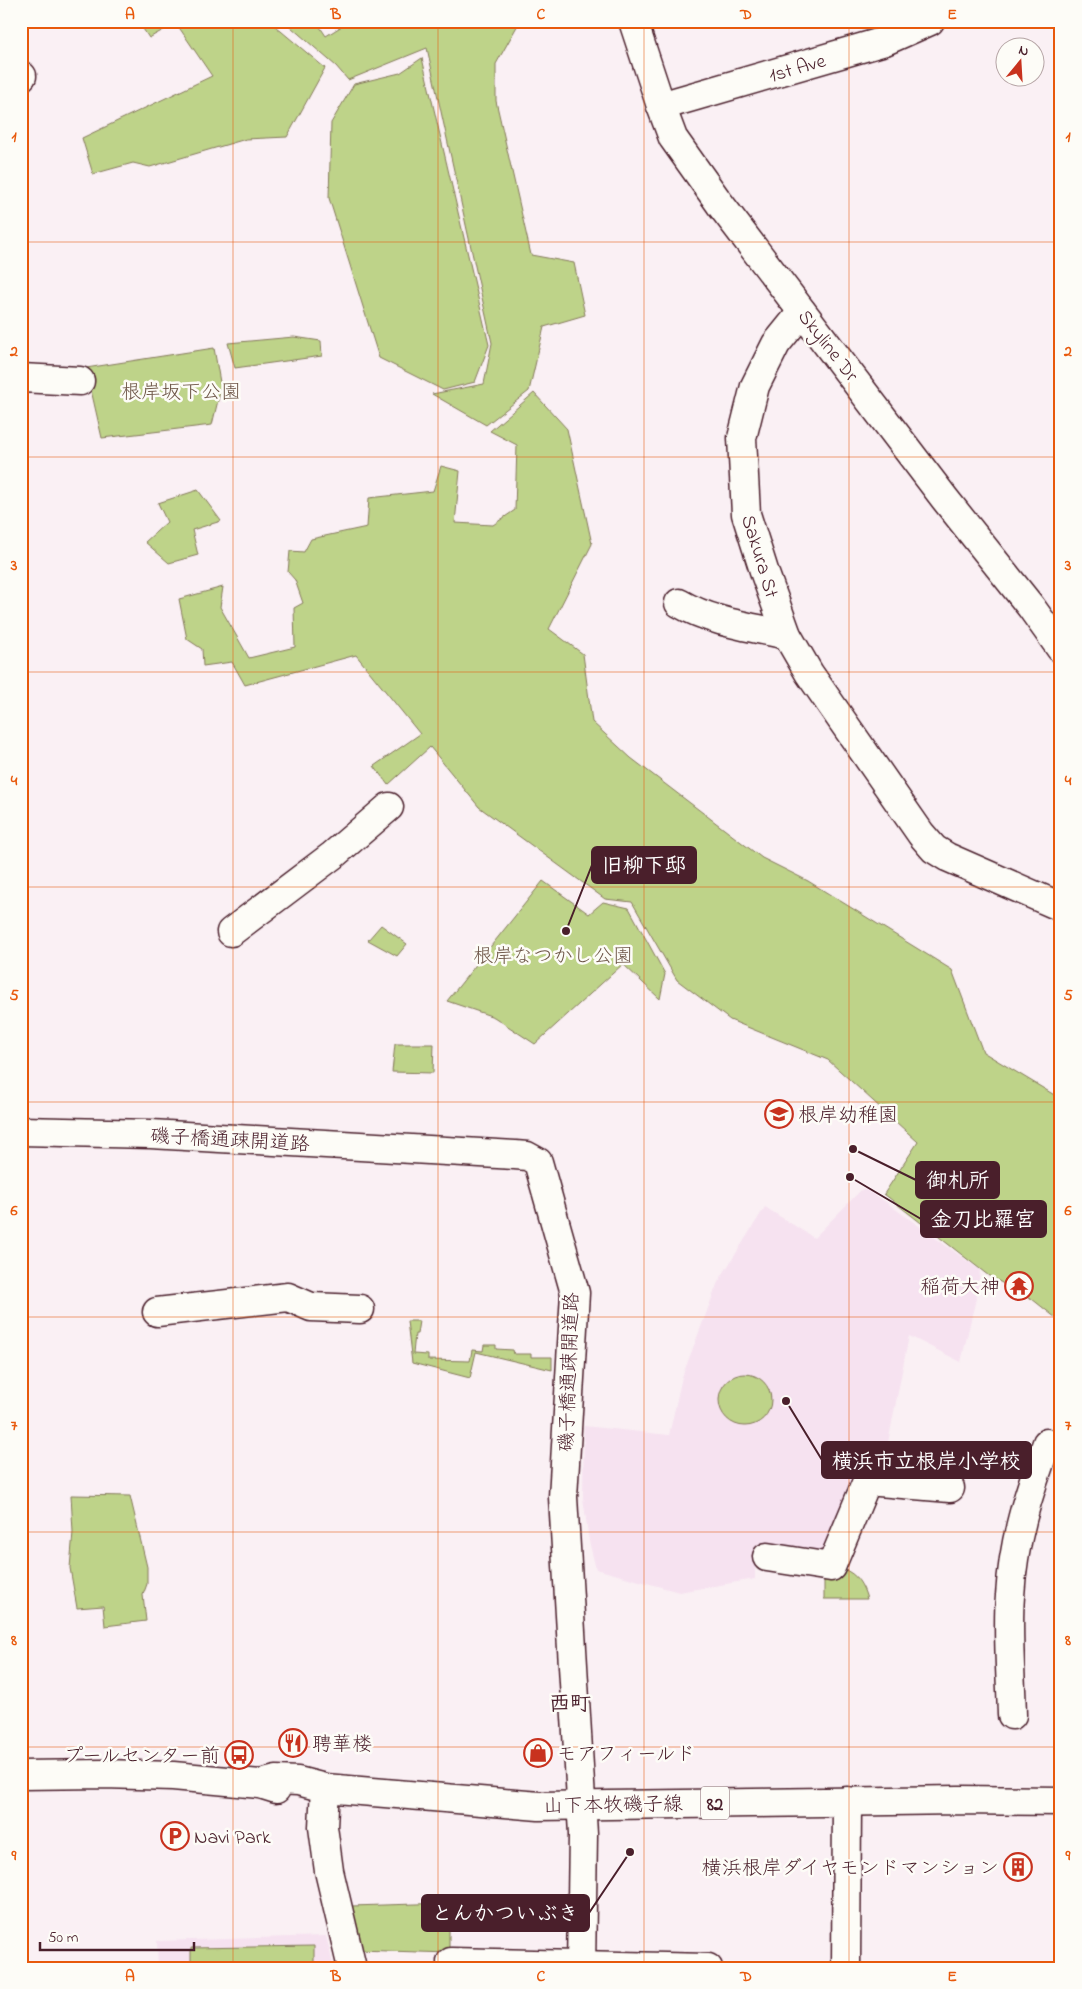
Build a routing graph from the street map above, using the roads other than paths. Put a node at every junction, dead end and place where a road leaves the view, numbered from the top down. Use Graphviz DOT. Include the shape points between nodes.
graph roads {
  1 [pos="633,21"];
  2 [pos="930,21"];
  3 [pos="661,106"];
  4 [pos="802,312"];
  5 [pos="21,378"];
  6 [pos="80,381"];
  7 [pos="679,603"];
  8 [pos="786,635"];
  9 [pos="1061,649"];
  10 [pos="389,807"];
  11 [pos="1061,906"];
  12 [pos="231,932"];
  13 [pos="21,1131"];
  14 [pos="360,1309"];
  15 [pos="157,1312"];
  16 [pos="1047,1443"];
  17 [pos="950,1488"];
  18 [pos="767,1557"];
  19 [pos="1012,1715"];
  20 [pos="21,1775"];
  21 [pos="321,1788"];
  22 [pos="847,1801"];
  23 [pos="1061,1801"];
  24 [pos="582,1805"];
  25 [pos="451,1962"];
  26 [pos="581,1966"];
  27 [pos="352,1968"];
  28 [pos="708,1968"];
  29 [pos="846,1968"];
  1 -- 3 [label="street, Skyline Dr"];
  2 -- 3 [label="street, 1st Ave" via="885,41"];
  3 -- 4 [label="street, Skyline Dr" via="673,138"];
  4 -- 8 [label="street, Sakura St" via="776,344 754,386 742,438 746,514"];
  4 -- 9 [label="street, Skyline Dr"];
  5 -- 6 [label="street"];
  7 -- 8 [label="street" via="728,622"];
  8 -- 11 [label="street, Sakura St" via="934,849"];
  10 -- 12 [label="street" via="333,855"];
  13 -- 24 [label="street, 磯子橋通疎開道路" via="151,1134 515,1155 527,1156 538,1162 575,1293 562,1497"];
  14 -- 15 [label="street" via="312,1307 288,1297"];
  16 -- 19 [label="street" via="1018,1532 1012,1568 1009,1598"];
  17 -- 18 [label="street" via="867,1481 831,1567"];
  20 -- 21 [label="street, 山下本牧磯子線 / 82" via="163,1776 260,1784 276,1780 298,1781"];
  21 -- 24 [label="street, 山下本牧磯子線 / 82" via="539,1806"];
  21 -- 27 [label="street" via="326,1853"];
  22 -- 23 [label="street, 山下本牧磯子線 / 82"];
  22 -- 24 [label="street, 山下本牧磯子線 / 82"];
  22 -- 29 [label="street"];
  24 -- 26 [label="street"];
  25 -- 26 [label="street"];
  26 -- 28 [label="street"];
}
